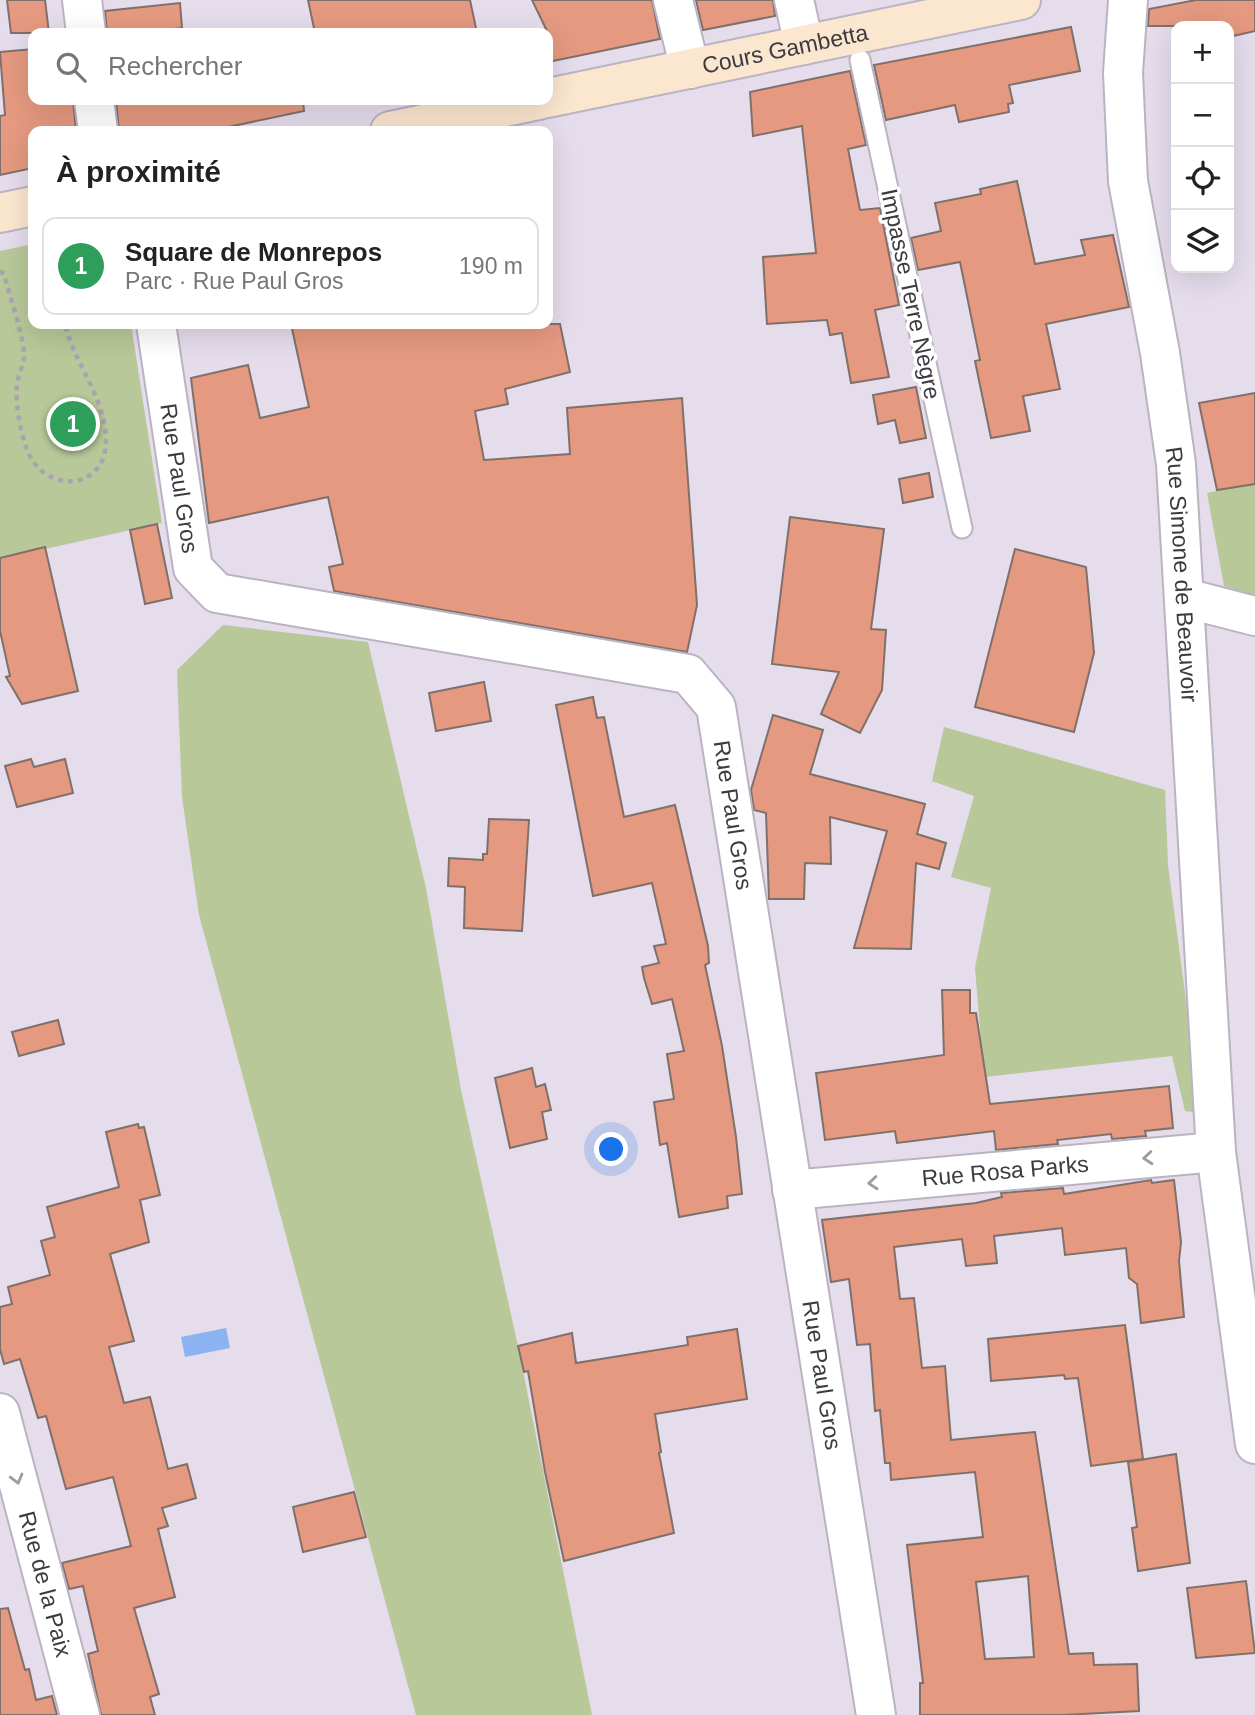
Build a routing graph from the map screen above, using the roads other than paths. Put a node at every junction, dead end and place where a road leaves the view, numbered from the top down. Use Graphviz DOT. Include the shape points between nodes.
graph roads {
  1 [pos="82,0"];
  2 [pos="673,0"];
  3 [pos="794,0"];
  4 [pos="1021,0"];
  5 [pos="1128,0"];
  6 [pos="85,28"];
  7 [pos="804,45"];
  8 [pos="860,60"];
  9 [pos="690,69"];
  10 [pos="553,97"];
  11 [pos="95,105"];
  12 [pos="515,105"];
  13 [pos="97,126"];
  14 [pos="414,126"];
  15 [pos="28,207"];
  16 [pos="0,213"];
  17 [pos="157,329"];
  18 [pos="961,528"];
  19 [pos="1185,598"];
  20 [pos="1255,616"];
  21 [pos="1216,1152"];
  22 [pos="792,1190"];
  23 [pos="1240,1232"];
  24 [pos="0,1413"];
  25 [pos="1255,1438"];
  26 [pos="80,1715"];
  27 [pos="876,1715"];
  1 -- 6 [label="street"];
  2 -- 9 [label="street"];
  3 -- 7 [label="street"];
  4 -- 7 [label="street, Cours Gambetta"];
  5 -- 19 [label="street, Rue Simone de Beauvoir" via="1123,74 1128,181 1176,464"];
  7 -- 9 [label="street, Cours Gambetta"];
  8 -- 18 [label="lane, Impasse Terre Nègre"];
  9 -- 10 [label="street, Cours Gambetta"];
  11 -- 13 [label="street"];
  12 -- 14 [label="street"];
  15 -- 16 [label="street"];
  17 -- 22 [label="street, Rue Paul Gros" via="193,568 217,593 688,674 716,707"];
  19 -- 20 [label="street"];
  19 -- 21 [label="street, Rue Simone de Beauvoir"];
  21 -- 22 [label="street, Rue Rosa Parks, one-way"];
  21 -- 23 [label="street, Rue Simone de Beauvoir"];
  22 -- 27 [label="street, Rue Paul Gros"];
  23 -- 25 [label="street, Rue Simone de Beauvoir"];
  24 -- 26 [label="street, Rue de la Paix, one-way"];
}
